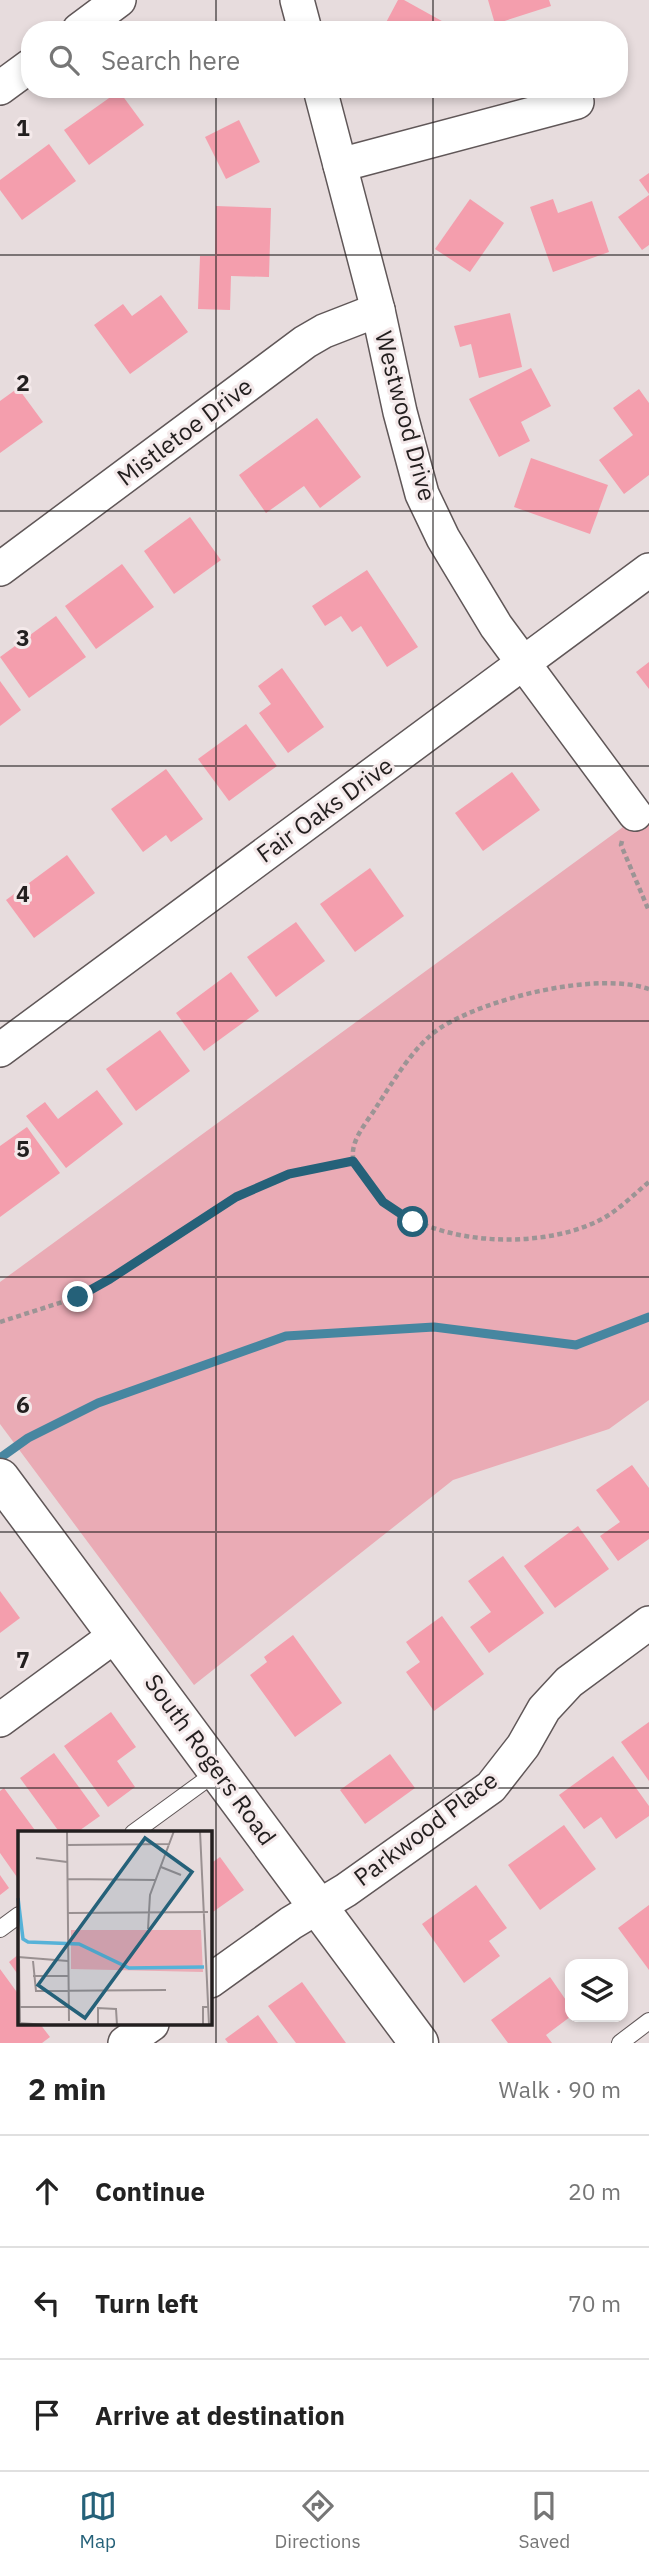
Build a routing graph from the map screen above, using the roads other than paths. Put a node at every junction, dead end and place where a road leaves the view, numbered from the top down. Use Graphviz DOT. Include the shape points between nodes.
graph roads {
  1 [pos="119,0"];
  2 [pos="297,0"];
  3 [pos="91,21"];
  4 [pos="303,21"];
  5 [pos="21,73"];
  6 [pos="0,88"];
  7 [pos="322,98"];
  8 [pos="577,102"];
  9 [pos="340,165"];
  10 [pos="378,310"];
  11 [pos="0,569"];
  12 [pos="649,570"];
  13 [pos="524,664"];
  14 [pos="635,814"];
  15 [pos="0,1050"];
  16 [pos="5,1485"];
  17 [pos="649,1623"];
  18 [pos="116,1635"];
  19 [pos="0,1720"];
  20 [pos="218,1772"];
  21 [pos="136,1831"];
  22 [pos="318,1907"];
  23 [pos="18,1916"];
  24 [pos="0,1929"];
  25 [pos="212,1981"];
  26 [pos="649,2021"];
  27 [pos="151,2025"];
  28 [pos="125,2043"];
  29 [pos="419,2043"];
  30 [pos="620,2043"];
  1 -- 3 [label="street"];
  2 -- 4 [label="street"];
  5 -- 6 [label="street"];
  7 -- 9 [label="street, Westwood Drive"];
  8 -- 9 [label="street"];
  9 -- 10 [label="street, Westwood Drive"];
  10 -- 11 [label="street, Mistletoe Drive" via="305,342"];
  10 -- 13 [label="street, Westwood Drive" via="422,494 469,583"];
  12 -- 13 [label="street, Fair Oaks Drive"];
  13 -- 14 [label="street, Westwood Drive"];
  13 -- 15 [label="street, Fair Oaks Drive"];
  16 -- 18 [label="street, South Rogers Road"];
  17 -- 22 [label="street, Parkwood Place" via="569,1682 544,1709 491,1787"];
  18 -- 19 [label="street"];
  18 -- 20 [label="street, South Rogers Road"];
  20 -- 21 [label="lane"];
  20 -- 22 [label="street, South Rogers Road"];
  22 -- 25 [label="street, Parkwood Place"];
  22 -- 29 [label="street, South Rogers Road"];
  23 -- 24 [label="lane"];
  26 -- 30 [label="lane"];
  27 -- 28 [label="street"];
}
